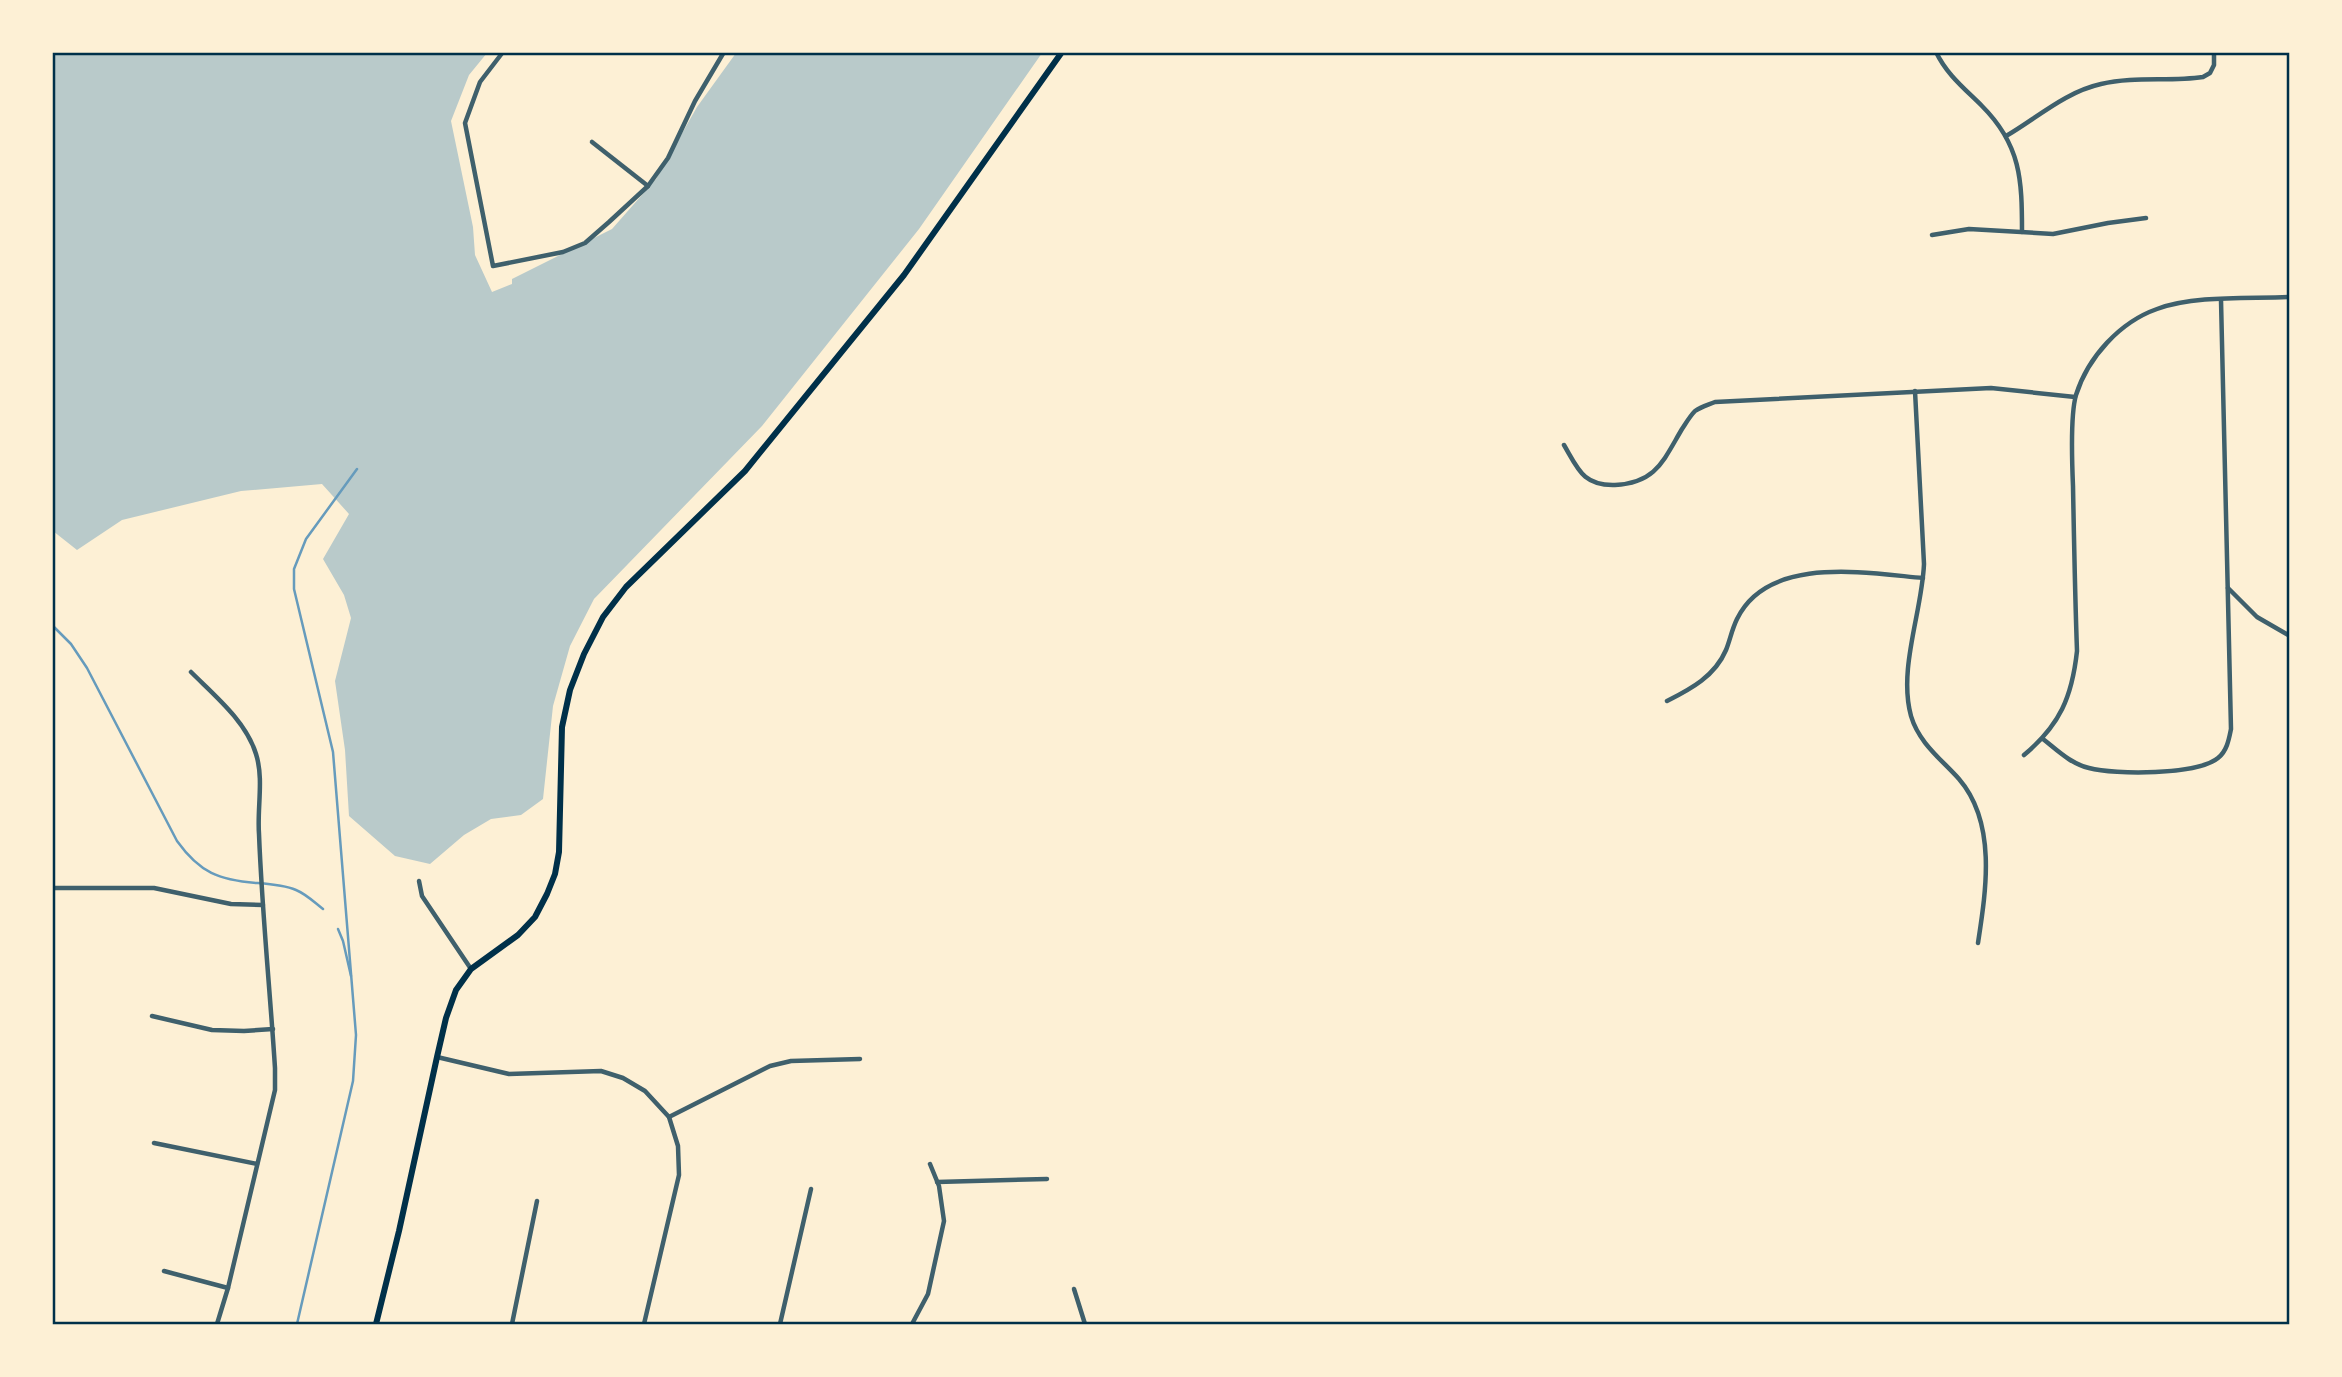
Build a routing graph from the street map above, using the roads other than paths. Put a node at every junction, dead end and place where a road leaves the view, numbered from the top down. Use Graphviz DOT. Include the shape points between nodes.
graph roads {
  1 [pos="503,52"];
  2 [pos="1062,52"];
  3 [pos="1936,52"];
  4 [pos="2214,52"];
  5 [pos="721,54"];
  6 [pos="2006,136"];
  7 [pos="592,142"];
  8 [pos="648,186"];
  9 [pos="2146,218"];
  10 [pos="2022,232"];
  11 [pos="1931,235"];
  12 [pos="2290,297"];
  13 [pos="2221,300"];
  14 [pos="1915,391"];
  15 [pos="2076,397"];
  16 [pos="1564,444"];
  17 [pos="1923,578"];
  18 [pos="2228,587"];
  19 [pos="2290,636"];
  20 [pos="191,672"];
  21 [pos="1667,701"];
  22 [pos="2043,739"];
  23 [pos="2024,755"];
  24 [pos="419,881"];
  25 [pos="52,888"];
  26 [pos="263,905"];
  27 [pos="1978,943"];
  28 [pos="471,969"];
  29 [pos="152,1016"];
  30 [pos="273,1029"];
  31 [pos="437,1057"];
  32 [pos="860,1059"];
  33 [pos="669,1117"];
  34 [pos="154,1143"];
  35 [pos="257,1164"];
  36 [pos="930,1164"];
  37 [pos="1047,1179"];
  38 [pos="937,1182"];
  39 [pos="811,1189"];
  40 [pos="537,1201"];
  41 [pos="164,1271"];
  42 [pos="228,1288"];
  43 [pos="1074,1289"];
  44 [pos="217,1325"];
  45 [pos="376,1325"];
  46 [pos="512,1325"];
  47 [pos="644,1325"];
  48 [pos="780,1325"];
  49 [pos="912,1325"];
  50 [pos="1085,1325"];
  1 -- 8 [label="street" via="480,82 465,123 493,266 585,243"];
  2 -- 28 [label="main road" via="904,275 745,471 626,587 603,617 570,690 562,727 559,852 551,884 535,916 518,935"];
  3 -- 6 [label="street" via="1953,79"];
  4 -- 6 [label="street" via="2210,73 2099,84 2066,97"];
  5 -- 8 [label="street"];
  6 -- 10 [label="street" via="2021,178"];
  7 -- 8 [label="street"];
  9 -- 10 [label="street" via="2053,234"];
  10 -- 11 [label="street" via="1969,229"];
  12 -- 13 [label="street"];
  13 -- 15 [label="street" via="2176,304 2134,321 2099,352"];
  13 -- 18 [label="street"];
  14 -- 15 [label="street" via="1991,388"];
  14 -- 16 [label="street" via="1715,402 1693,412 1657,469 1632,484 1597,484 1587,479"];
  14 -- 17 [label="street"];
  15 -- 22 [label="street" via="2072,461 2077,651 2065,704"];
  17 -- 21 [label="street" via="1825,572 1772,584 1743,608 1725,652 1709,675"];
  17 -- 27 [label="street" via="1907,691 1912,718 1923,740 1965,787 1978,813 1986,879"];
  18 -- 19 [label="street" via="2257,617"];
  18 -- 22 [label="street" via="2231,729 2220,756 2191,770 2110,772 2066,758"];
  20 -- 26 [label="street" via="236,719 257,755"];
  22 -- 23 [label="street"];
  24 -- 28 [label="street" via="422,896"];
  25 -- 26 [label="street" via="154,888 231,904"];
  26 -- 30 [label="street"];
  28 -- 31 [label="main road" via="456,990"];
  29 -- 30 [label="street" via="212,1030"];
  30 -- 35 [label="street" via="275,1090"];
  31 -- 33 [label="street" via="509,1074 601,1071 645,1091"];
  31 -- 45 [label="main road"];
  32 -- 33 [label="street" via="770,1066"];
  33 -- 47 [label="street" via="678,1146 679,1175"];
  34 -- 35 [label="street"];
  35 -- 42 [label="street"];
  36 -- 38 [label="street"];
  37 -- 38 [label="street"];
  38 -- 49 [label="street" via="944,1221 928,1294"];
  39 -- 48 [label="street"];
  40 -- 46 [label="street"];
  41 -- 42 [label="street"];
  42 -- 44 [label="street"];
  43 -- 50 [label="street"];
}
